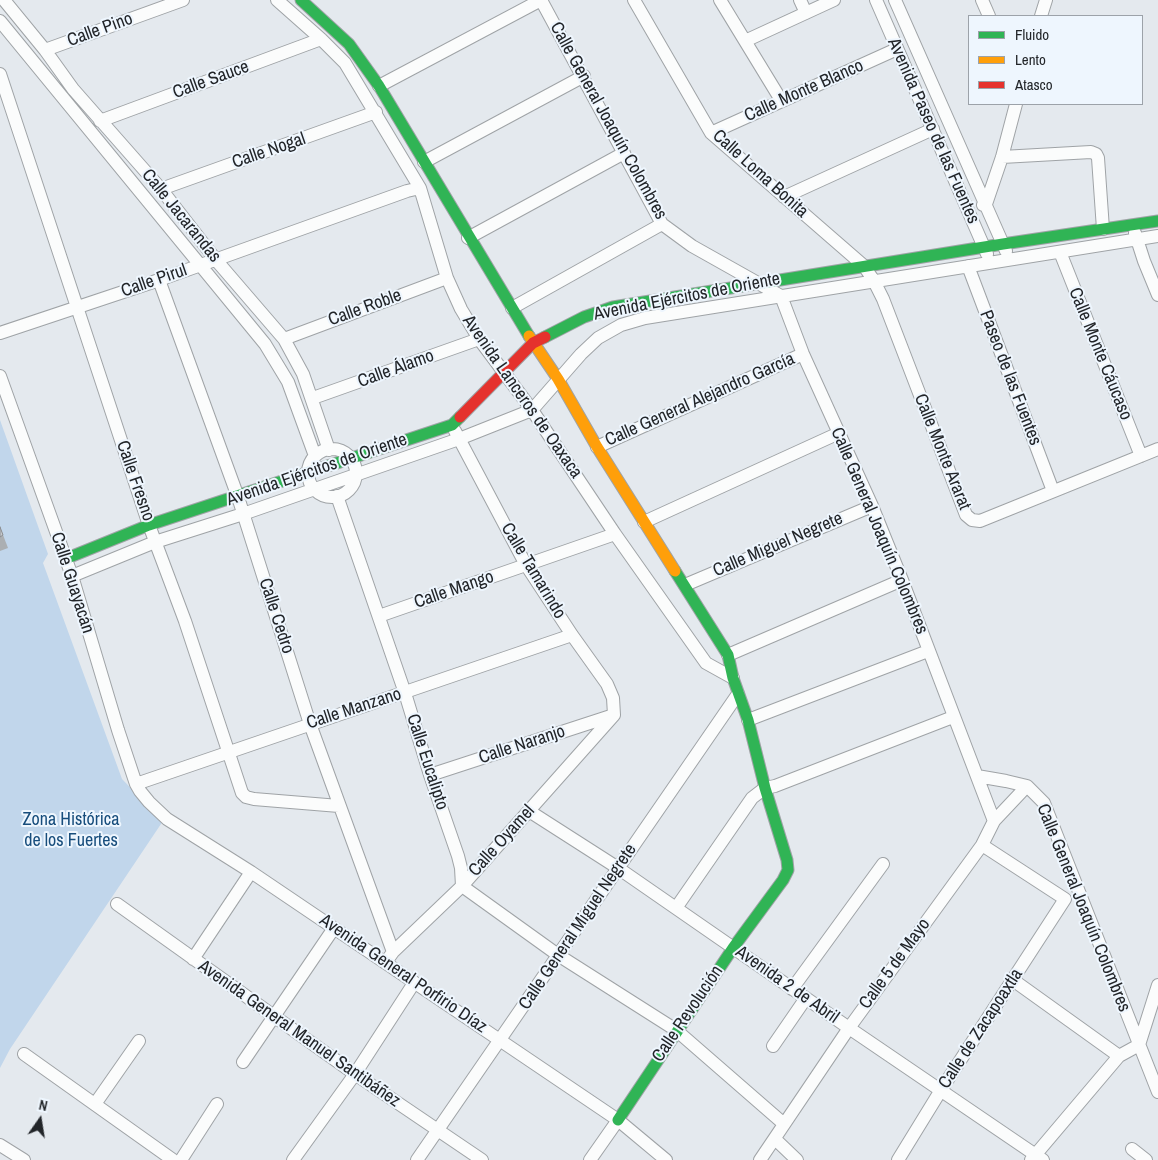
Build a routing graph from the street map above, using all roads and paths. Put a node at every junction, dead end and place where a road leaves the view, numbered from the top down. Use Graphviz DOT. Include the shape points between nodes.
graph roads {
  1 [pos="4,0"];
  2 [pos="183,0"];
  3 [pos="276,0"];
  4 [pos="541,0"];
  5 [pos="634,0"];
  6 [pos="720,0"];
  7 [pos="800,0"];
  8 [pos="834,0"];
  9 [pos="876,0"];
  10 [pos="895,0"];
  11 [pos="982,0"];
  12 [pos="1046,0"];
  13 [pos="310,2"];
  14 [pos="806,13"];
  15 [pos="989,15"];
  16 [pos="1041,15"];
  17 [pos="0,21"];
  18 [pos="321,39"];
  19 [pos="745,41"];
  20 [pos="45,50"];
  21 [pos="897,50"];
  22 [pos="0,74"];
  23 [pos="584,76"];
  24 [pos="378,86"];
  25 [pos="73,89"];
  26 [pos="61,96"];
  27 [pos="781,100"];
  28 [pos="1016,105"];
  29 [pos="376,112"];
  30 [pos="100,120"];
  31 [pos="932,129"];
  32 [pos="711,133"];
  33 [pos="624,153"];
  34 [pos="130,154"];
  35 [pos="1002,157"];
  36 [pos="116,162"];
  37 [pos="424,162"];
  38 [pos="420,188"];
  39 [pos="161,189"];
  40 [pos="784,197"];
  41 [pos="986,204"];
  42 [pos="968,211"];
  43 [pos="1158,221"];
  44 [pos="662,224"];
  45 [pos="1134,225"];
  46 [pos="1103,229"];
  47 [pos="1158,236"];
  48 [pos="468,238"];
  49 [pos="1137,240"];
  50 [pos="1003,244"];
  51 [pos="984,248"];
  52 [pos="1060,252"];
  53 [pos="216,260"];
  54 [pos="1010,260"];
  55 [pos="991,263"];
  56 [pos="200,265"];
  57 [pos="864,266"];
  58 [pos="968,266"];
  59 [pos="447,278"];
  60 [pos="159,280"];
  61 [pos="874,281"];
  62 [pos="758,283"];
  63 [pos="1158,295"];
  64 [pos="781,296"];
  65 [pos="76,307"];
  66 [pos="512,308"];
  67 [pos="0,333"];
  68 [pos="284,339"];
  69 [pos="479,339"];
  70 [pos="533,343"];
  71 [pos="803,354"];
  72 [pos="504,373"];
  73 [pos="303,374"];
  74 [pos="0,376"];
  75 [pos="558,379"];
  76 [pos="288,382"];
  77 [pos="313,398"];
  78 [pos="532,410"];
  79 [pos="452,425"];
  80 [pos="839,433"];
  81 [pos="459,439"];
  82 [pos="597,447"];
  83 [pos="1158,449"];
  84 [pos="329,450"];
  85 [pos="315,456"];
  86 [pos="1141,456"];
  87 [pos="350,458"];
  88 [pos="308,473"];
  89 [pos="356,474"];
  90 [pos="314,489"];
  91 [pos="1053,490"];
  92 [pos="337,496"];
  93 [pos="238,497"];
  94 [pos="872,506"];
  95 [pos="243,514"];
  96 [pos="644,522"];
  97 [pos="149,525"];
  98 [pos="615,534"];
  99 [pos="155,542"];
  100 [pos="65,559"];
  101 [pos="526,565"];
  102 [pos="72,576"];
  103 [pos="902,580"];
  104 [pos="685,586"];
  105 [pos="379,616"];
  106 [pos="572,635"];
  107 [pos="928,650"];
  108 [pos="728,656"];
  109 [pos="733,678"];
  110 [pos="405,693"];
  111 [pos="738,694"];
  112 [pos="614,715"];
  113 [pos="954,717"];
  114 [pos="748,720"];
  115 [pos="310,724"];
  116 [pos="228,752"];
  117 [pos="430,775"];
  118 [pos="977,776"];
  119 [pos="1027,786"];
  120 [pos="138,787"];
  121 [pos="765,788"];
  122 [pos="339,806"];
  123 [pos="529,811"];
  124 [pos="994,822"];
  125 [pos="982,845"];
  126 [pos="883,864"];
  127 [pos="618,868"];
  128 [pos="788,870"];
  129 [pos="251,872"];
  130 [pos="462,886"];
  131 [pos="118,904"];
  132 [pos="676,908"];
  133 [pos="334,928"];
  134 [pos="733,948"];
  135 [pos="558,956"];
  136 [pos="389,958"];
  137 [pos="193,959"];
  138 [pos="1013,980"];
  139 [pos="414,983"];
  140 [pos="1158,985"];
  141 [pos="792,989"];
  142 [pos="806,998"];
  143 [pos="275,1016"];
  144 [pos="849,1028"];
  145 [pos="676,1030"];
  146 [pos="500,1040"];
  147 [pos="139,1041"];
  148 [pos="1139,1045"];
  149 [pos="773,1046"];
  150 [pos="24,1054"];
  151 [pos="1119,1056"];
  152 [pos="243,1062"];
  153 [pos="355,1074"];
  154 [pos="941,1090"];
  155 [pos="1158,1092"];
  156 [pos="95,1104"];
  157 [pos="216,1104"];
  158 [pos="618,1120"];
  159 [pos="784,1124"];
  160 [pos="437,1131"];
  161 [pos="775,1139"];
  162 [pos="0,1145"];
  163 [pos="1132,1150"];
  164 [pos="1036,1158"];
  165 [pos="24,1160"];
  166 [pos="173,1160"];
  167 [pos="181,1160"];
  168 [pos="293,1160"];
  169 [pos="418,1160"];
  170 [pos="482,1160"];
  171 [pos="590,1160"];
  172 [pos="666,1160"];
  173 [pos="760,1160"];
  174 [pos="797,1160"];
  175 [pos="898,1160"];
  176 [pos="1146,1160"];
  1 -- 20 [label="street, Calle Jacarandas"];
  2 -- 20 [label="street, Calle Pino"];
  3 -- 18 [label="street, Avenida Lanceros de Oaxaca"];
  4 -- 23 [label="street, Calle General Joaquín Colombres"];
  4 -- 24 [label="street"];
  5 -- 32 [label="street, Calle Loma Bonita"];
  6 -- 19 [label="street"];
  7 -- 14 [label="street"];
  8 -- 14 [label="street"];
  9 -- 21 [label="street, Avenida Paseo de las Fuentes"];
  10 -- 41 [label="street, Avenida Paseo de las Fuentes"];
  11 -- 15 [label="street"];
  12 -- 16 [label="street"];
  13 -- 24 [label="street, Avenida Lanceros de Oaxaca" via="349,44"];
  14 -- 19 [label="street"];
  17 -- 26 [label="street, Calle Jacarandas"];
  18 -- 29 [label="street, Avenida Lanceros de Oaxaca" via="345,63"];
  18 -- 30 [label="street, Calle Sauce"];
  19 -- 27 [label="street"];
  20 -- 25 [label="street, Calle Jacarandas"];
  21 -- 27 [label="street, Calle Monte Blanco"];
  21 -- 31 [label="street, Avenida Paseo de las Fuentes"];
  22 -- 65 [label="street, Calle Fresno"];
  23 -- 33 [label="street, Calle General Joaquín Colombres"];
  23 -- 37 [label="street"];
  24 -- 37 [label="street, Avenida Lanceros de Oaxaca"];
  25 -- 26 [label="street"];
  25 -- 30 [label="street, Calle Jacarandas"];
  26 -- 36 [label="street, Calle Jacarandas"];
  27 -- 32 [label="street, Calle Monte Blanco"];
  28 -- 35 [label="street"];
  29 -- 38 [label="street, Avenida Lanceros de Oaxaca"];
  29 -- 39 [label="street, Calle Nogal"];
  30 -- 34 [label="street, Calle Jacarandas"];
  31 -- 40 [label="street"];
  31 -- 42 [label="street, Avenida Paseo de las Fuentes"];
  32 -- 40 [label="street, Calle Loma Bonita"];
  33 -- 44 [label="street, Calle General Joaquín Colombres"];
  33 -- 48 [label="street"];
  34 -- 36 [label="street"];
  34 -- 39 [label="street, Calle Jacarandas"];
  35 -- 41 [label="street"];
  35 -- 46 [label="street" via="1096,154"];
  36 -- 56 [label="street, Calle Jacarandas"];
  37 -- 48 [label="street, Avenida Lanceros de Oaxaca"];
  38 -- 53 [label="street, Calle Pirul"];
  38 -- 59 [label="street, Avenida Lanceros de Oaxaca"];
  39 -- 53 [label="street, Calle Jacarandas"];
  40 -- 57 [label="street, Calle Loma Bonita"];
  41 -- 42 [label="street"];
  41 -- 50 [label="street, Avenida Paseo de las Fuentes"];
  42 -- 51 [label="street, Avenida Paseo de las Fuentes"];
  43 -- 45 [label="street, Avenida Ejércitos de Oriente"];
  44 -- 62 [label="street, Calle General Joaquín Colombres" via="692,246"];
  44 -- 66 [label="street"];
  45 -- 46 [label="street, Avenida Ejércitos de Oriente"];
  45 -- 49 [label="street"];
  46 -- 50 [label="street, Avenida Ejércitos de Oriente"];
  47 -- 49 [label="street, Avenida Ejércitos de Oriente"];
  48 -- 66 [label="street, Avenida Lanceros de Oaxaca"];
  49 -- 52 [label="street, Avenida Ejércitos de Oriente"];
  49 -- 63 [label="street"];
  50 -- 51 [label="street, Avenida Ejércitos de Oriente"];
  50 -- 54 [label="street, Avenida Paseo de las Fuentes"];
  51 -- 55 [label="street, Avenida Paseo de las Fuentes"];
  51 -- 57 [label="street, Avenida Ejércitos de Oriente"];
  52 -- 54 [label="street, Avenida Ejércitos de Oriente"];
  52 -- 86 [label="street, Calle Monte Cáucaso"];
  53 -- 56 [label="street, Calle Pirul"];
  53 -- 68 [label="street, Calle Jacarandas"];
  54 -- 55 [label="street, Avenida Ejércitos de Oriente"];
  55 -- 58 [label="street, Avenida Ejércitos de Oriente"];
  56 -- 60 [label="street, Calle Pirul"];
  56 -- 76 [label="street, Calle Jacarandas" via="265,344"];
  57 -- 61 [label="street, Calle Loma Bonita"];
  57 -- 62 [label="street, Avenida Ejércitos de Oriente"];
  58 -- 61 [label="street, Avenida Ejércitos de Oriente"];
  58 -- 91 [label="street, Paseo de las Fuentes"];
  59 -- 68 [label="street, Calle Roble"];
  59 -- 69 [label="street, Avenida Lanceros de Oaxaca"];
  60 -- 65 [label="street, Calle Pirul"];
  60 -- 93 [label="street, Calle Cedro"];
  61 -- 64 [label="street, Avenida Ejércitos de Oriente"];
  61 -- 91 [label="street, Calle Monte Ararat" via="966,515 980,521"];
  62 -- 64 [label="street, Calle General Joaquín Colombres"];
  62 -- 70 [label="street, Avenida Ejércitos de Oriente" via="613,307 584,317"];
  64 -- 71 [label="street, Calle General Joaquín Colombres"];
  64 -- 75 [label="street, Avenida Ejércitos de Oriente" via="645,318 621,326 598,338"];
  65 -- 67 [label="street, Calle Pirul"];
  65 -- 97 [label="street, Calle Fresno"];
  66 -- 70 [label="street, Avenida Lanceros de Oaxaca"];
  68 -- 73 [label="street, Calle Jacarandas"];
  69 -- 72 [label="street, Avenida Lanceros de Oaxaca"];
  69 -- 77 [label="street, Calle Álamo"];
  70 -- 72 [label="street, Avenida Ejércitos de Oriente"];
  70 -- 75 [label="street, Avenida Lanceros de Oaxaca"];
  71 -- 80 [label="street, Calle General Joaquín Colombres"];
  71 -- 82 [label="street, Calle General Alejandro García"];
  72 -- 78 [label="street, Avenida Lanceros de Oaxaca"];
  72 -- 79 [label="street, Avenida Ejércitos de Oriente"];
  73 -- 76 [label="street"];
  73 -- 77 [label="street, Calle Jacarandas"];
  74 -- 100 [label="street, Calle Guayacán"];
  75 -- 78 [label="street, Avenida Ejércitos de Oriente"];
  75 -- 82 [label="street, Avenida Lanceros de Oaxaca"];
  76 -- 85 [label="street, Calle Jacarandas"];
  77 -- 84 [label="street, Calle Jacarandas"];
  78 -- 81 [label="street, Avenida Ejércitos de Oriente"];
  78 -- 98 [label="street, Avenida Lanceros de Oaxaca"];
  79 -- 81 [label="street, Calle Tamarindo"];
  79 -- 87 [label="street, Avenida Ejércitos de Oriente"];
  80 -- 94 [label="street, Calle General Joaquín Colombres"];
  80 -- 96 [label="street"];
  81 -- 89 [label="street, Avenida Ejércitos de Oriente"];
  81 -- 101 [label="street, Calle Tamarindo"];
  82 -- 96 [label="street, Avenida Lanceros de Oaxaca"];
  83 -- 86 [label="street, Calle Monte Ararat"];
  84 -- 85 [label="street"];
  84 -- 87 [label="street" via="341,451"];
  85 -- 88 [label="street"];
  86 -- 91 [label="street, Calle Monte Ararat"];
  87 -- 88 [label="street, Avenida Ejércitos de Oriente"];
  87 -- 89 [label="street"];
  88 -- 90 [label="street"];
  88 -- 93 [label="street, Avenida Ejércitos de Oriente"];
  89 -- 90 [label="street, Avenida Ejércitos de Oriente"];
  89 -- 92 [label="street" via="348,490"];
  90 -- 92 [label="street" via="322,495"];
  90 -- 95 [label="street, Avenida Ejércitos de Oriente"];
  92 -- 105 [label="street, Calle Eucalipto"];
  93 -- 95 [label="street, Calle Cedro"];
  93 -- 97 [label="street, Avenida Ejércitos de Oriente"];
  94 -- 103 [label="street, Calle General Joaquín Colombres"];
  94 -- 104 [label="street, Calle Miguel Negrete"];
  95 -- 99 [label="street, Avenida Ejércitos de Oriente"];
  95 -- 115 [label="street, Calle Cedro"];
  96 -- 104 [label="street, Avenida Lanceros de Oaxaca"];
  97 -- 99 [label="street, Calle Fresno"];
  97 -- 100 [label="street, Avenida Ejércitos de Oriente"];
  98 -- 101 [label="street, Calle Mango"];
  98 -- 109 [label="street, Avenida Lanceros de Oaxaca" via="706,663"];
  99 -- 102 [label="street, Avenida Ejércitos de Oriente"];
  99 -- 116 [label="street, Calle Fresno"];
  100 -- 102 [label="street, Calle Guayacán"];
  101 -- 105 [label="street, Calle Mango"];
  101 -- 106 [label="street, Calle Tamarindo"];
  102 -- 120 [label="street, Calle Guayacán"];
  103 -- 107 [label="street, Calle General Joaquín Colombres"];
  103 -- 108 [label="street"];
  104 -- 108 [label="street, Avenida Lanceros de Oaxaca"];
  105 -- 110 [label="street, Calle Eucalipto"];
  106 -- 110 [label="street, Calle Manzano"];
  106 -- 112 [label="street, Calle Tamarindo" via="607,684 613,698"];
  107 -- 113 [label="street, Calle General Joaquín Colombres"];
  107 -- 114 [label="street"];
  108 -- 109 [label="street, Avenida Lanceros de Oaxaca"];
  109 -- 111 [label="street, Avenida Lanceros de Oaxaca"];
  110 -- 115 [label="street, Calle Manzano"];
  110 -- 117 [label="street, Calle Eucalipto"];
  111 -- 114 [label="street, Avenida Lanceros de Oaxaca"];
  111 -- 127 [label="street, Calle General Miguel Negrete"];
  112 -- 117 [label="street, Calle Naranjo"];
  112 -- 123 [label="street, Calle Oyamel"];
  113 -- 118 [label="street, Calle General Joaquín Colombres"];
  113 -- 121 [label="street"];
  114 -- 121 [label="street, Avenida Lanceros de Oaxaca"];
  115 -- 116 [label="street, Calle Manzano"];
  115 -- 122 [label="street, Calle Cedro"];
  116 -- 120 [label="street, Calle Manzano"];
  116 -- 122 [label="street, Calle Fresno" via="246,797"];
  117 -- 130 [label="street, Calle Eucalipto" via="461,868"];
  118 -- 119 [label="street, Calle General Joaquín Colombres"];
  118 -- 124 [label="street"];
  119 -- 124 [label="street, Calle 5 de Mayo"];
  119 -- 148 [label="street, Calle General Joaquín Colombres" via="1044,804"];
  120 -- 129 [label="street, Avenida General Porfirio Díaz" via="167,820"];
  121 -- 128 [label="street, Avenida Lanceros de Oaxaca"];
  121 -- 132 [label="street" via="752,798"];
  122 -- 136 [label="street, Calle Cedro"];
  123 -- 127 [label="street, Avenida 2 de Abril"];
  123 -- 130 [label="street, Calle Oyamel"];
  124 -- 125 [label="street, Calle 5 de Mayo"];
  125 -- 138 [label="street, Calle de Zacapoaxtla" via="1064,899"];
  125 -- 144 [label="street, Calle 5 de Mayo"];
  126 -- 141 [label="street"];
  127 -- 132 [label="street, Avenida 2 de Abril"];
  127 -- 135 [label="street, Calle General Miguel Negrete"];
  128 -- 134 [label="street, Calle Revolución"];
  129 -- 133 [label="street, Avenida General Porfirio Díaz"];
  129 -- 137 [label="street"];
  130 -- 135 [label="street"];
  130 -- 136 [label="street, Calle Oyamel"];
  131 -- 137 [label="street, Avenida General Manuel Santibáñez"];
  132 -- 134 [label="street, Avenida 2 de Abril"];
  133 -- 136 [label="street, Avenida General Porfirio Díaz"];
  133 -- 143 [label="street"];
  134 -- 141 [label="street, Avenida 2 de Abril"];
  134 -- 145 [label="street, Calle Revolución"];
  135 -- 145 [label="street"];
  135 -- 146 [label="street, Calle General Miguel Negrete"];
  136 -- 139 [label="street, Avenida General Porfirio Díaz"];
  137 -- 143 [label="street, Avenida General Manuel Santibáñez"];
  138 -- 151 [label="street"];
  138 -- 154 [label="street, Calle de Zacapoaxtla"];
  139 -- 146 [label="street, Avenida General Porfirio Díaz"];
  139 -- 153 [label="street"];
  140 -- 148 [label="street"];
  141 -- 142 [label="street, Avenida 2 de Abril"];
  142 -- 144 [label="street, Avenida 2 de Abril"];
  142 -- 149 [label="street"];
  143 -- 152 [label="street"];
  143 -- 153 [label="street, Avenida General Manuel Santibáñez"];
  144 -- 154 [label="street, Avenida 2 de Abril"];
  144 -- 159 [label="street, Calle 5 de Mayo"];
  145 -- 158 [label="street, Calle Revolución"];
  145 -- 159 [label="street"];
  146 -- 158 [label="street, Avenida General Porfirio Díaz"];
  146 -- 160 [label="street, Calle General Miguel Negrete"];
  147 -- 156 [label="street"];
  148 -- 151 [label="street"];
  148 -- 155 [label="street, Calle General Joaquín Colombres"];
  150 -- 156 [label="street"];
  151 -- 164 [label="street"];
  153 -- 160 [label="street, Avenida General Manuel Santibáñez"];
  153 -- 168 [label="street"];
  154 -- 164 [label="street, Avenida 2 de Abril"];
  154 -- 175 [label="street, Calle de Zacapoaxtla"];
  156 -- 166 [label="street"];
  157 -- 167 [label="street"];
  158 -- 171 [label="street, Calle Revolución"];
  158 -- 172 [label="street, Avenida General Porfirio Díaz"];
  159 -- 161 [label="street, Calle 5 de Mayo"];
  160 -- 169 [label="street, Calle General Miguel Negrete"];
  160 -- 170 [label="street, Avenida General Manuel Santibáñez"];
  161 -- 173 [label="street, Calle 5 de Mayo"];
  161 -- 174 [label="street"];
  162 -- 165 [label="street"];
  163 -- 176 [label="street"];
}
